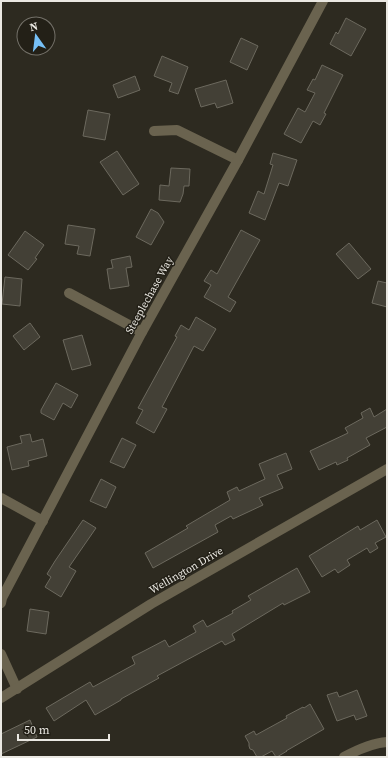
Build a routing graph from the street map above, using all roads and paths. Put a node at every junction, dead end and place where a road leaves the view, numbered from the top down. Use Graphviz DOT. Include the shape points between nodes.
graph roads {
  1 [pos="323,1"];
  2 [pos="154,131"];
  3 [pos="238,160"];
  4 [pos="69,293"];
  5 [pos="142,332"];
  6 [pos="387,469"];
  7 [pos="1,498"];
  8 [pos="43,521"];
  9 [pos="1,603"];
  10 [pos="1,654"];
  11 [pos="16,689"];
  12 [pos="1,698"];
  13 [pos="387,742"];
  14 [pos="344,757"];
  1 -- 3 [label="street, Steeplechase Way"];
  2 -- 3 [label="street" via="177,130"];
  3 -- 5 [label="street, Steeplechase Way"];
  4 -- 5 [label="street"];
  5 -- 8 [label="street, Steeplechase Way"];
  6 -- 11 [label="street, Wellington Drive" via="151,604"];
  7 -- 8 [label="street"];
  8 -- 9 [label="street, Steeplechase Way"];
  10 -- 11 [label="street"];
  11 -- 12 [label="street, Wellington Drive"];
  13 -- 14 [label="street"];
}
